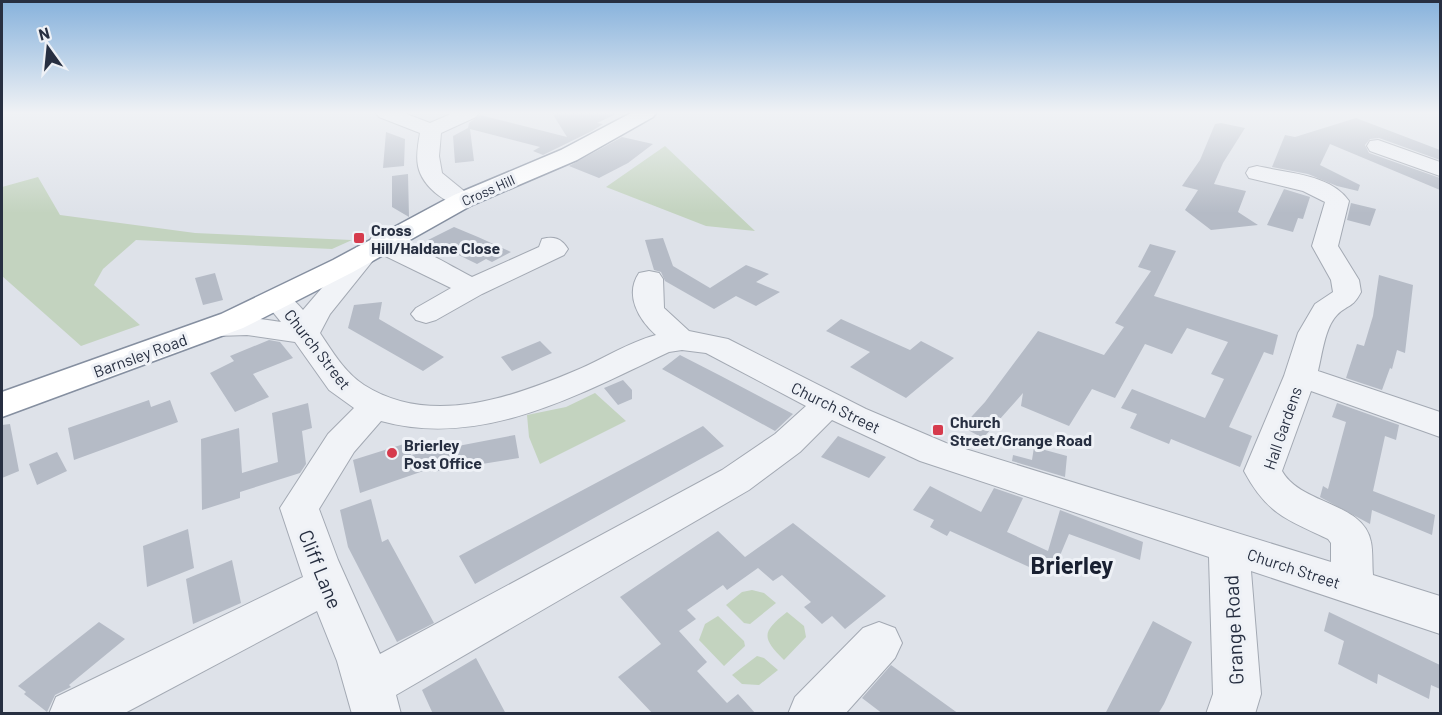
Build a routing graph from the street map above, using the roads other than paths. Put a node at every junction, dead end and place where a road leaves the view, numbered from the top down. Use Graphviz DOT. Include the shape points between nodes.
graph roads {
  1 [pos="430,146"];
  2 [pos="583,146"];
  3 [pos="1373,146"];
  4 [pos="1440,169"];
  5 [pos="1257,174"];
  6 [pos="463,200"];
  7 [pos="551,245"];
  8 [pos="373,249"];
  9 [pos="649,279"];
  10 [pos="472,288"];
  11 [pos="278,300"];
  12 [pos="426,314"];
  13 [pos="218,327"];
  14 [pos="304,334"];
  15 [pos="680,340"];
  16 [pos="1300,376"];
  17 [pos="827,404"];
  18 [pos="2,405"];
  19 [pos="374,407"];
  20 [pos="1440,425"];
  21 [pos="1229,546"];
  22 [pos="327,585"];
  23 [pos="1352,586"];
  24 [pos="1440,615"];
  25 [pos="879,643"];
  26 [pos="374,699"];
  27 [pos="73,714"];
  28 [pos="812,714"];
  29 [pos="1230,714"];
  1 -- 6 [label="street" via="429,174"];
  2 -- 6 [label="highway, Cross Hill"];
  3 -- 4 [label="street"];
  5 -- 16 [label="street, Hall Gardens" via="1318,189 1337,201 1325,246 1345,280 1347,292 1342,301 1325,310 1313,333"];
  6 -- 8 [label="highway, Cross Hill"];
  7 -- 10 [label="street" via="555,249"];
  8 -- 10 [label="street" via="406,255"];
  8 -- 11 [label="highway, Cross Hill"];
  8 -- 14 [label="street" via="317,312"];
  9 -- 15 [label="street" via="649,312"];
  10 -- 12 [label="street"];
  11 -- 13 [label="highway, Barnsley Road"];
  11 -- 14 [label="street, Church Street"];
  13 -- 14 [label="street" via="254,326"];
  13 -- 18 [label="highway, Barnsley Road"];
  14 -- 19 [label="street, Church Street" via="349,390"];
  15 -- 17 [label="street, Church Street" via="717,346"];
  15 -- 19 [label="street, Church Street" via="660,344 550,394 508,408 458,417 418,417"];
  16 -- 20 [label="street"];
  16 -- 23 [label="street, Hall Gardens" via="1263,471 1271,486 1289,503 1342,528 1351,540"];
  17 -- 21 [label="street, Church Street" via="933,452"];
  17 -- 26 [label="street" via="815,420 754,466"];
  19 -- 22 [label="street, Cliff Lane" via="341,443 298,508"];
  21 -- 23 [label="street, Church Street"];
  21 -- 29 [label="street, Grange Road" via="1237,694"];
  22 -- 26 [label="street, Cliff Lane"];
  22 -- 27 [label="street"];
  23 -- 24 [label="street, Church Street"];
  25 -- 28 [label="street"];
}
